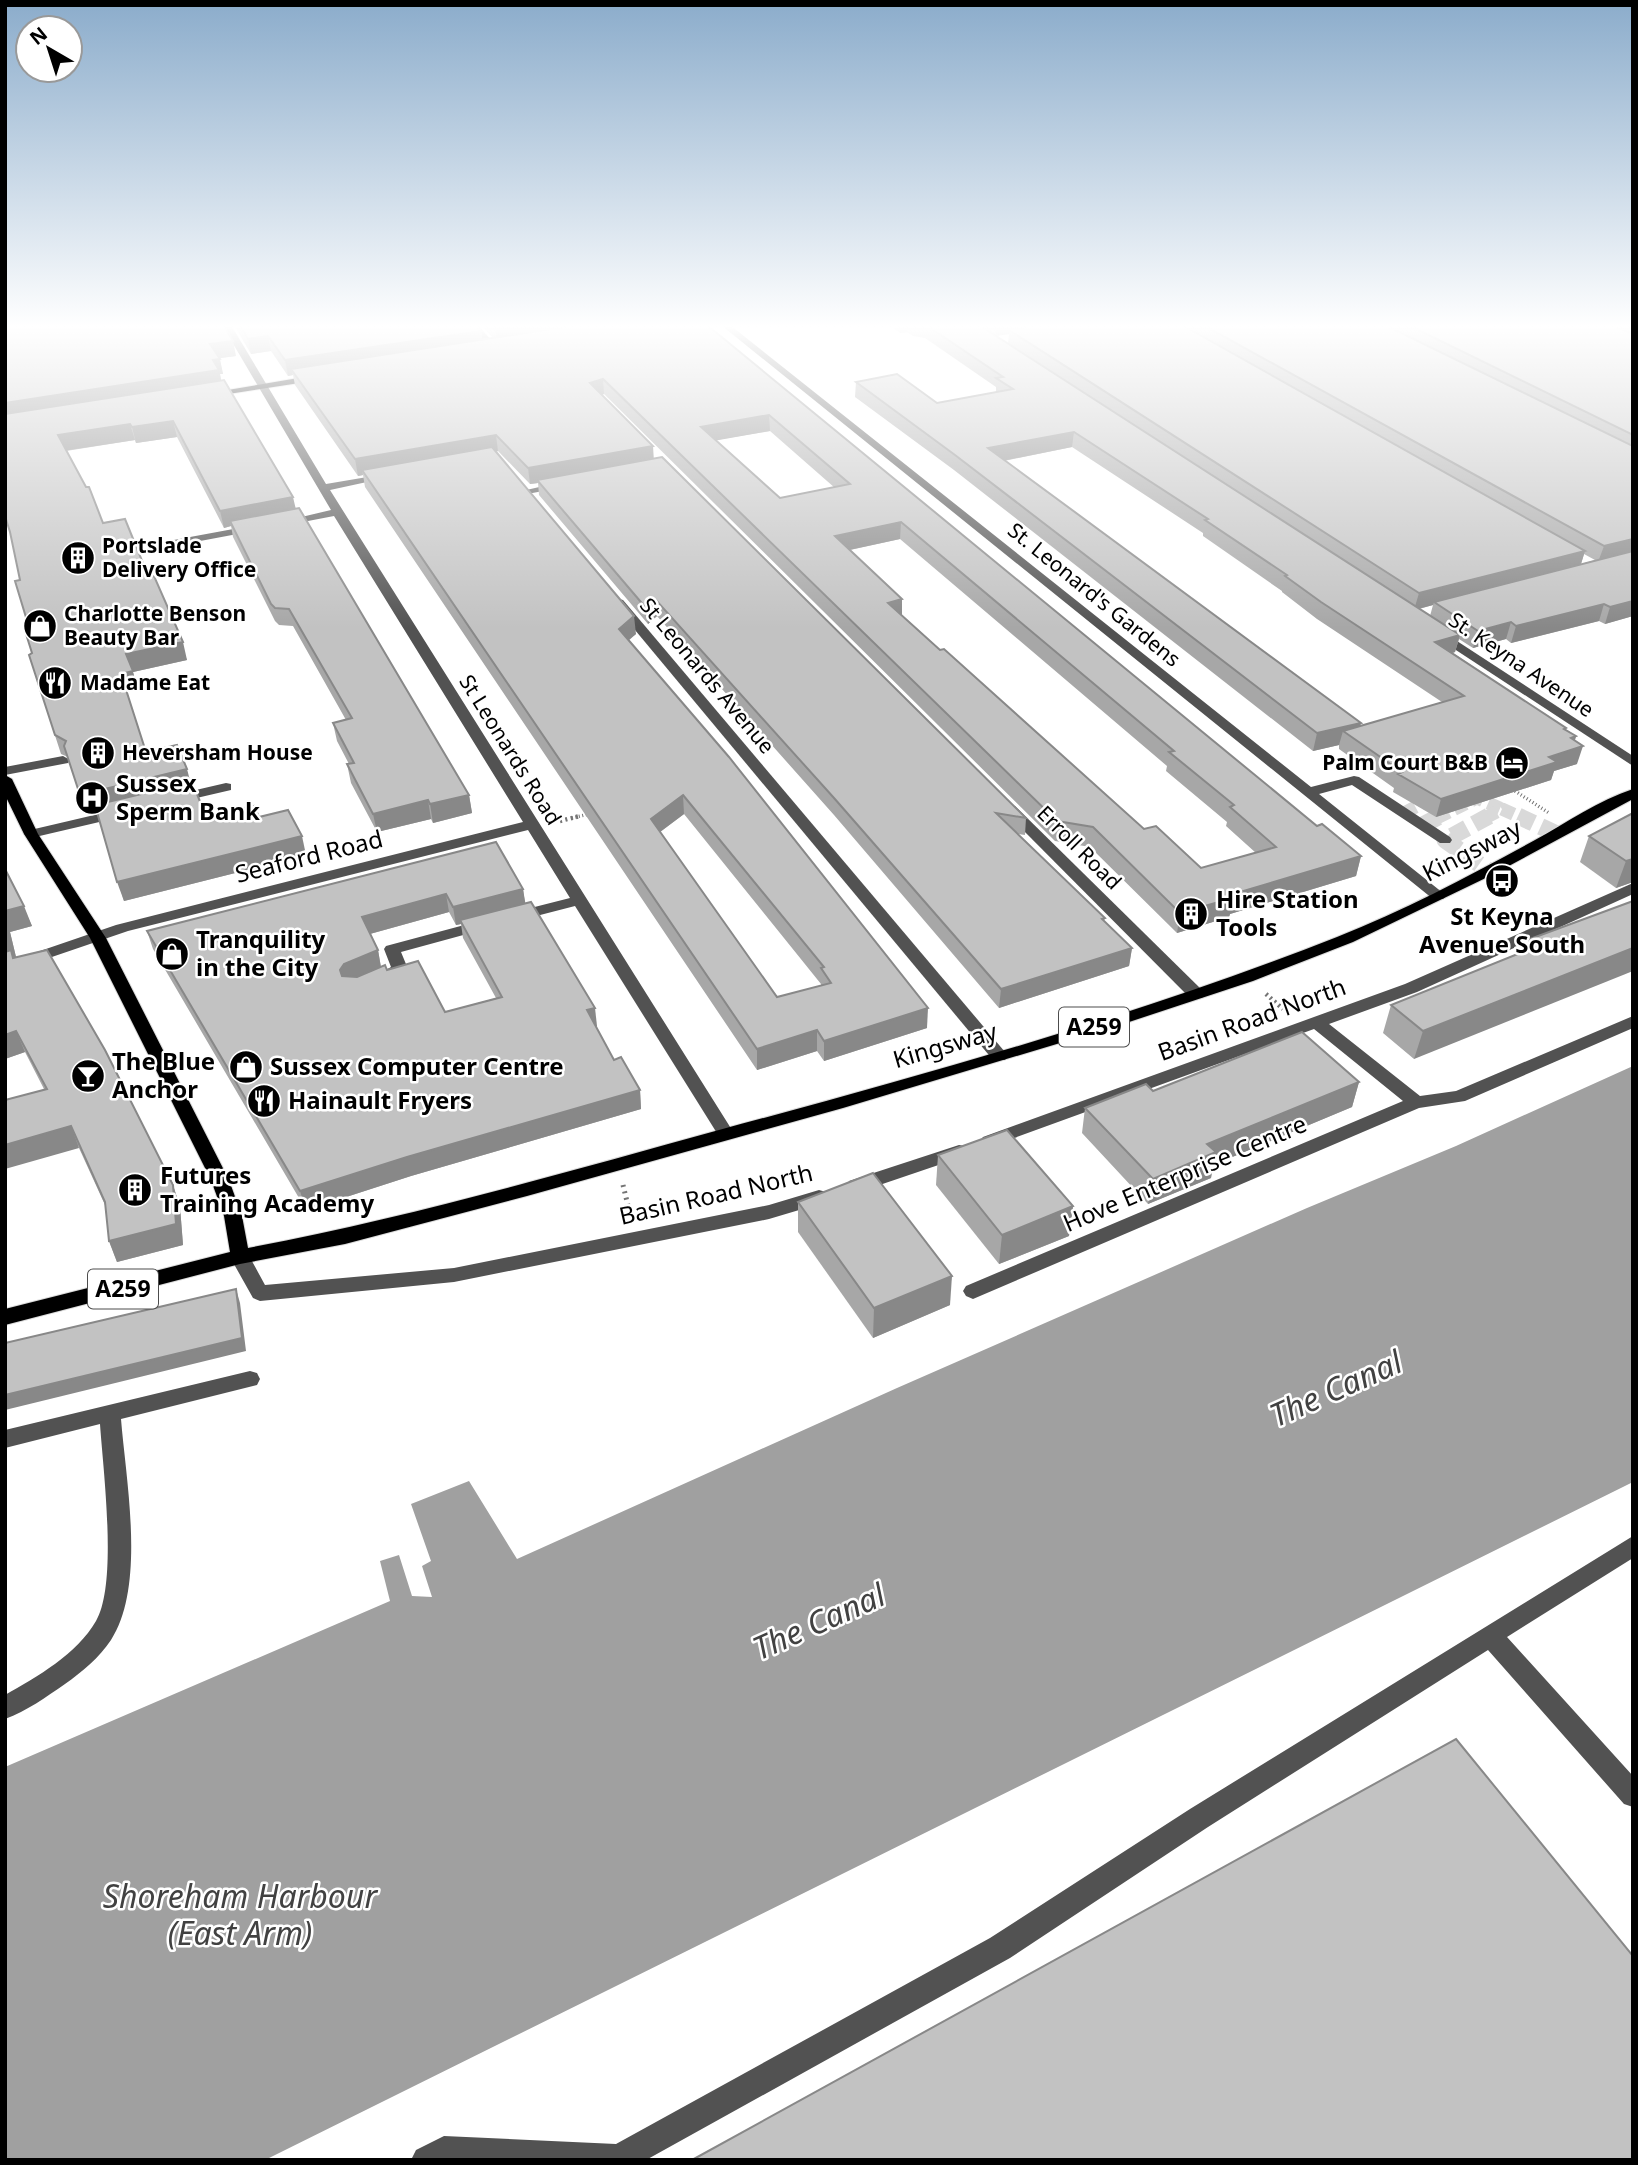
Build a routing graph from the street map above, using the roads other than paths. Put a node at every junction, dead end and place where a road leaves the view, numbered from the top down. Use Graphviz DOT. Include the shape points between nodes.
graph roads {
  1 [pos="285,426"];
  2 [pos="851,426"];
  3 [pos="405,473"];
  4 [pos="568,484"];
  5 [pos="324,488"];
  6 [pos="527,492"];
  7 [pos="338,512"];
  8 [pos="163,545"];
  9 [pos="613,595"];
  10 [pos="1425,624"];
  11 [pos="63,761"];
  12 [pos="1633,762"];
  13 [pos="5,771"];
  14 [pos="5,780"];
  15 [pos="226,787"];
  16 [pos="1309,793"];
  17 [pos="1633,793"];
  18 [pos="999,798"];
  19 [pos="161,803"];
  20 [pos="135,809"];
  21 [pos="533,826"];
  22 [pos="31,834"];
  23 [pos="1445,840"];
  24 [pos="1633,888"];
  25 [pos="1438,896"];
  26 [pos="581,900"];
  27 [pos="98,938"];
  28 [pos="5,968"];
  29 [pos="367,984"];
  30 [pos="1196,994"];
  31 [pos="1633,1021"];
  32 [pos="1317,1023"];
  33 [pos="999,1056"];
  34 [pos="1416,1102"];
  35 [pos="726,1134"];
  36 [pos="240,1257"];
  37 [pos="973,1292"];
  38 [pos="5,1317"];
  39 [pos="250,1379"];
  40 [pos="110,1413"];
  41 [pos="5,1439"];
  42 [pos="1633,1546"];
  43 [pos="1491,1636"];
  44 [pos="5,1708"];
  45 [pos="1633,1796"];
  46 [pos="426,2160"];
  1 -- 5 [label="street, St Leonards Road"];
  2 -- 16 [label="street, St. Leonard's Gardens"];
  3 -- 5 [label="street"];
  4 -- 6 [label="street"];
  5 -- 7 [label="street, St Leonards Road"];
  7 -- 8 [label="street"];
  7 -- 21 [label="street, St Leonards Road"];
  9 -- 33 [label="street, St Leonards Avenue"];
  10 -- 12 [label="street, St. Keyna Avenue"];
  11 -- 13 [label="street"];
  14 -- 22 [label="main road"];
  15 -- 19 [label="street"];
  16 -- 23 [label="street" via="1354,780"];
  16 -- 25 [label="street, St. Leonard's Gardens"];
  17 -- 25 [label="main road, Kingsway / A259"];
  18 -- 30 [label="street, Erroll Road"];
  20 -- 22 [label="street"];
  21 -- 26 [label="street, St Leonards Road"];
  21 -- 27 [label="street, Seaford Road" via="122,928"];
  22 -- 27 [label="main road"];
  24 -- 32 [label="street, Basin Road North" via="1411,988"];
  25 -- 30 [label="main road, Kingsway / A259" via="1347,939"];
  26 -- 29 [label="street" via="392,949 400,969"];
  26 -- 35 [label="street, St Leonards Road"];
  27 -- 28 [label="street, Seaford Road"];
  27 -- 36 [label="main road" via="220,1180 233,1216"];
  30 -- 33 [label="main road, Kingsway / A259"];
  31 -- 34 [label="street, Hove Enterprise Centre" via="1459,1097"];
  32 -- 34 [label="street"];
  32 -- 36 [label="street, Basin Road North" via="887,1177 769,1212 454,1275 260,1293"];
  33 -- 35 [label="main road, Kingsway / A259"];
  34 -- 37 [label="street, Hove Enterprise Centre"];
  35 -- 36 [label="main road, Kingsway / A259" via="345,1237"];
  36 -- 38 [label="main road, A259"];
  39 -- 40 [label="street"];
  40 -- 41 [label="street"];
  40 -- 44 [label="street" via="118,1570 109,1620 81,1658"];
  42 -- 43 [label="street"];
  43 -- 45 [label="street"];
  43 -- 46 [label="street" via="1000,1948 618,2159 444,2151"];
}
